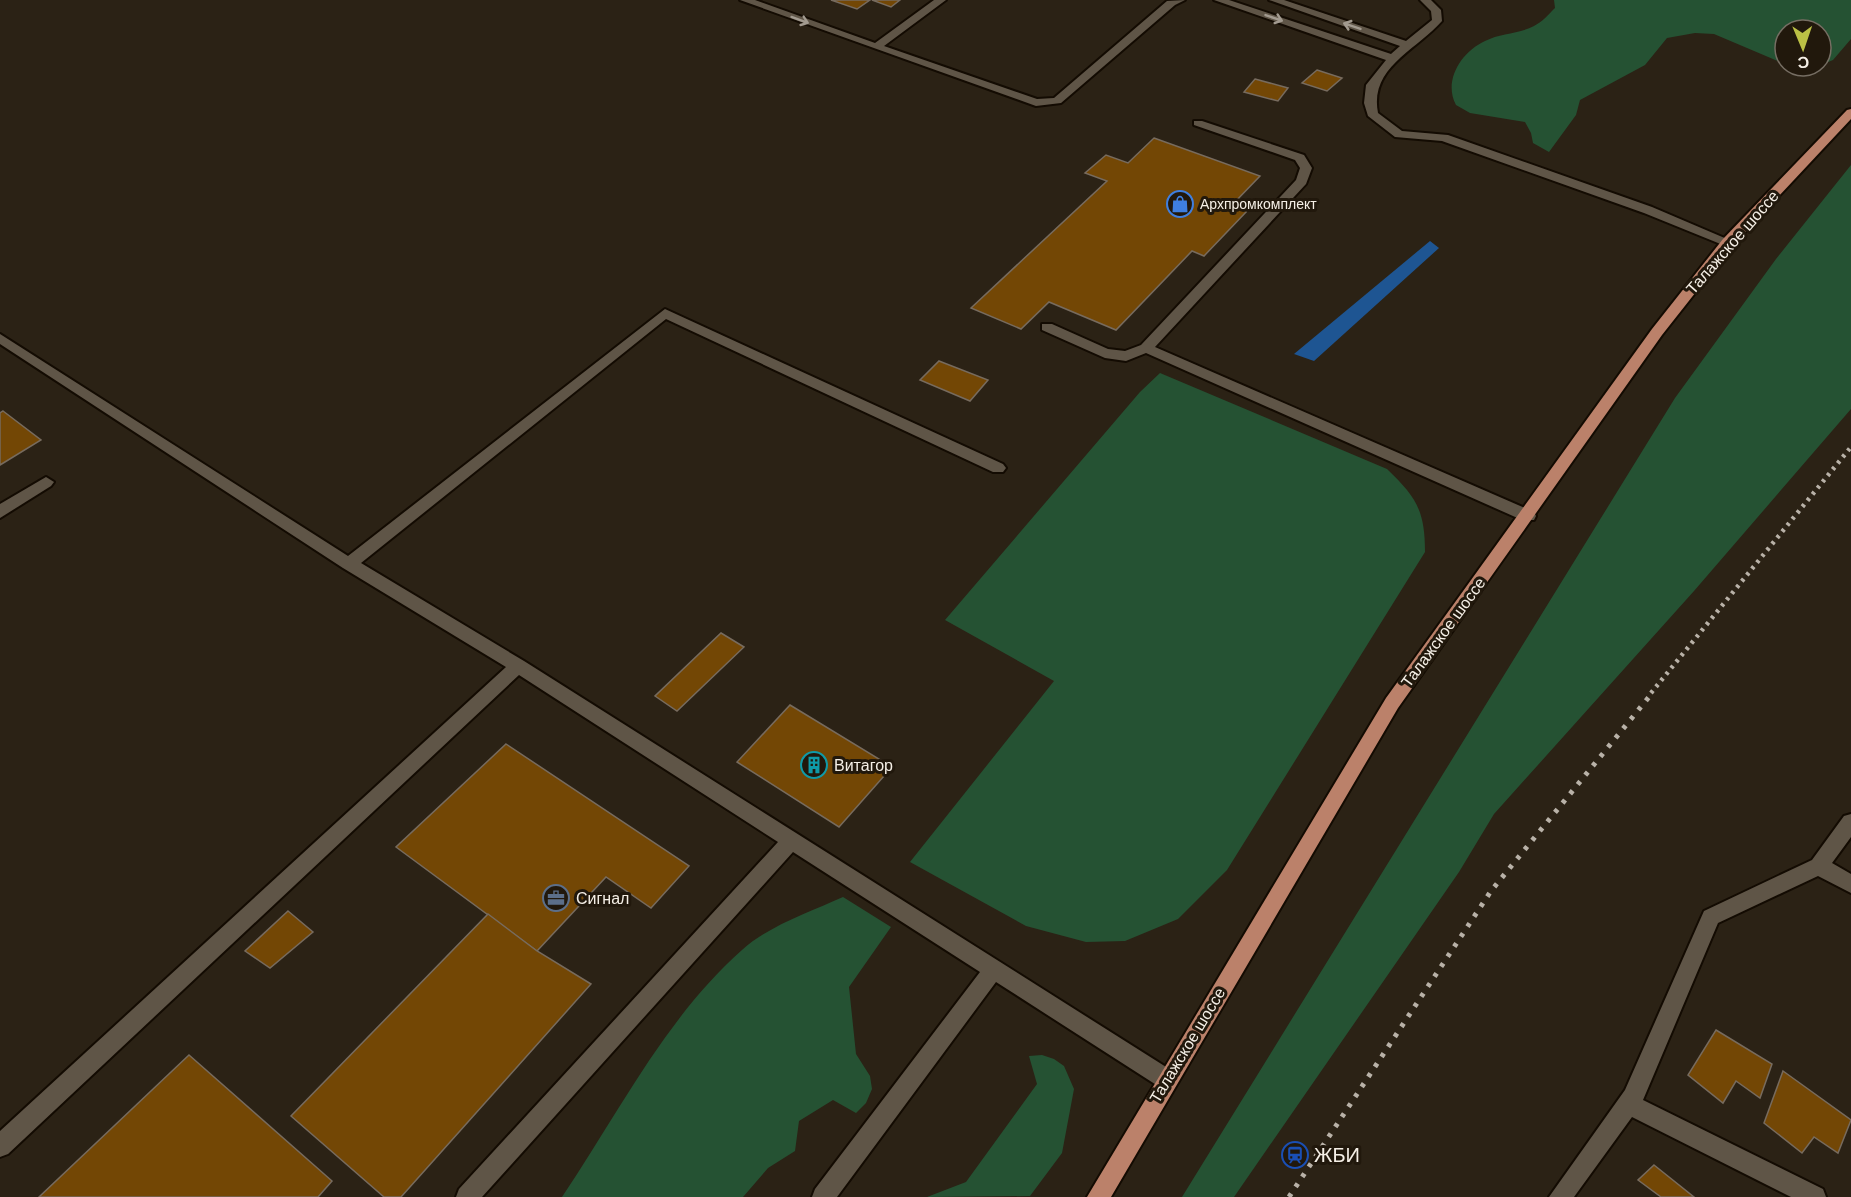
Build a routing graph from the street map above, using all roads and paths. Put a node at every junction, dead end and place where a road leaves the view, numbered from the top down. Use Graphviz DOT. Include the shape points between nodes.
graph roads {
  1 [pos="745,0"];
  2 [pos="941,0"];
  3 [pos="1180,0"];
  4 [pos="1219,0"];
  5 [pos="1274,0"];
  6 [pos="1425,0"];
  7 [pos="1407,45"];
  8 [pos="876,47"];
  9 [pos="1394,59"];
  10 [pos="1851,112"];
  11 [pos="1198,123"];
  12 [pos="1728,242"];
  13 [pos="1047,327"];
  14 [pos="0,338"];
  15 [pos="1146,348"];
  16 [pos="998,468"];
  17 [pos="46,482"];
  18 [pos="0,512"];
  19 [pos="1528,516"];
  20 [pos="349,564"];
  21 [pos="518,666"];
  22 [pos="1851,822"];
  23 [pos="791,841"];
  24 [pos="1819,866"];
  25 [pos="1851,884"];
  26 [pos="994,969"];
  27 [pos="1166,1079"];
  28 [pos="1628,1104"];
  29 [pos="0,1146"];
  30 [pos="466,1197"];
  31 [pos="823,1197"];
  32 [pos="1098,1197"];
  33 [pos="1560,1197"];
  34 [pos="1815,1197"];
  1 -- 8 [label="lane, one-way"];
  2 -- 8 [label="lane"];
  3 -- 8 [label="lane" via="1171,3 1057,100 1036,103"];
  4 -- 9 [label="lane, one-way"];
  7 -- 5 [label="lane, one-way"];
  6 -- 7 [label="lane" via="1436,10 1437,21"];
  7 -- 9 [label="lane"];
  9 -- 12 [label="lane" via="1372,84 1369,100 1372,114 1399,134 1444,138"];
  10 -- 12 [label="main road, Талажское шоссе"];
  11 -- 15 [label="lane" via="1300,158 1306,168 1302,181"];
  12 -- 19 [label="main road, Талажское шоссе" via="1657,332"];
  13 -- 15 [label="lane" via="1104,353 1126,356"];
  14 -- 20 [label="lane"];
  15 -- 19 [label="lane"];
  16 -- 20 [label="lane" via="664,313"];
  17 -- 18 [label="lane"];
  19 -- 27 [label="main road, Талажское шоссе" via="1392,703"];
  20 -- 21 [label="lane"];
  21 -- 23 [label="lane"];
  21 -- 29 [label="lane"];
  22 -- 24 [label="lane"];
  23 -- 26 [label="lane"];
  23 -- 30 [label="lane"];
  24 -- 25 [label="lane"];
  24 -- 28 [label="lane" via="1711,917"];
  26 -- 27 [label="lane"];
  26 -- 31 [label="lane"];
  27 -- 32 [label="main road, Талажское шоссе"];
  28 -- 33 [label="lane"];
  28 -- 34 [label="lane"];
}
